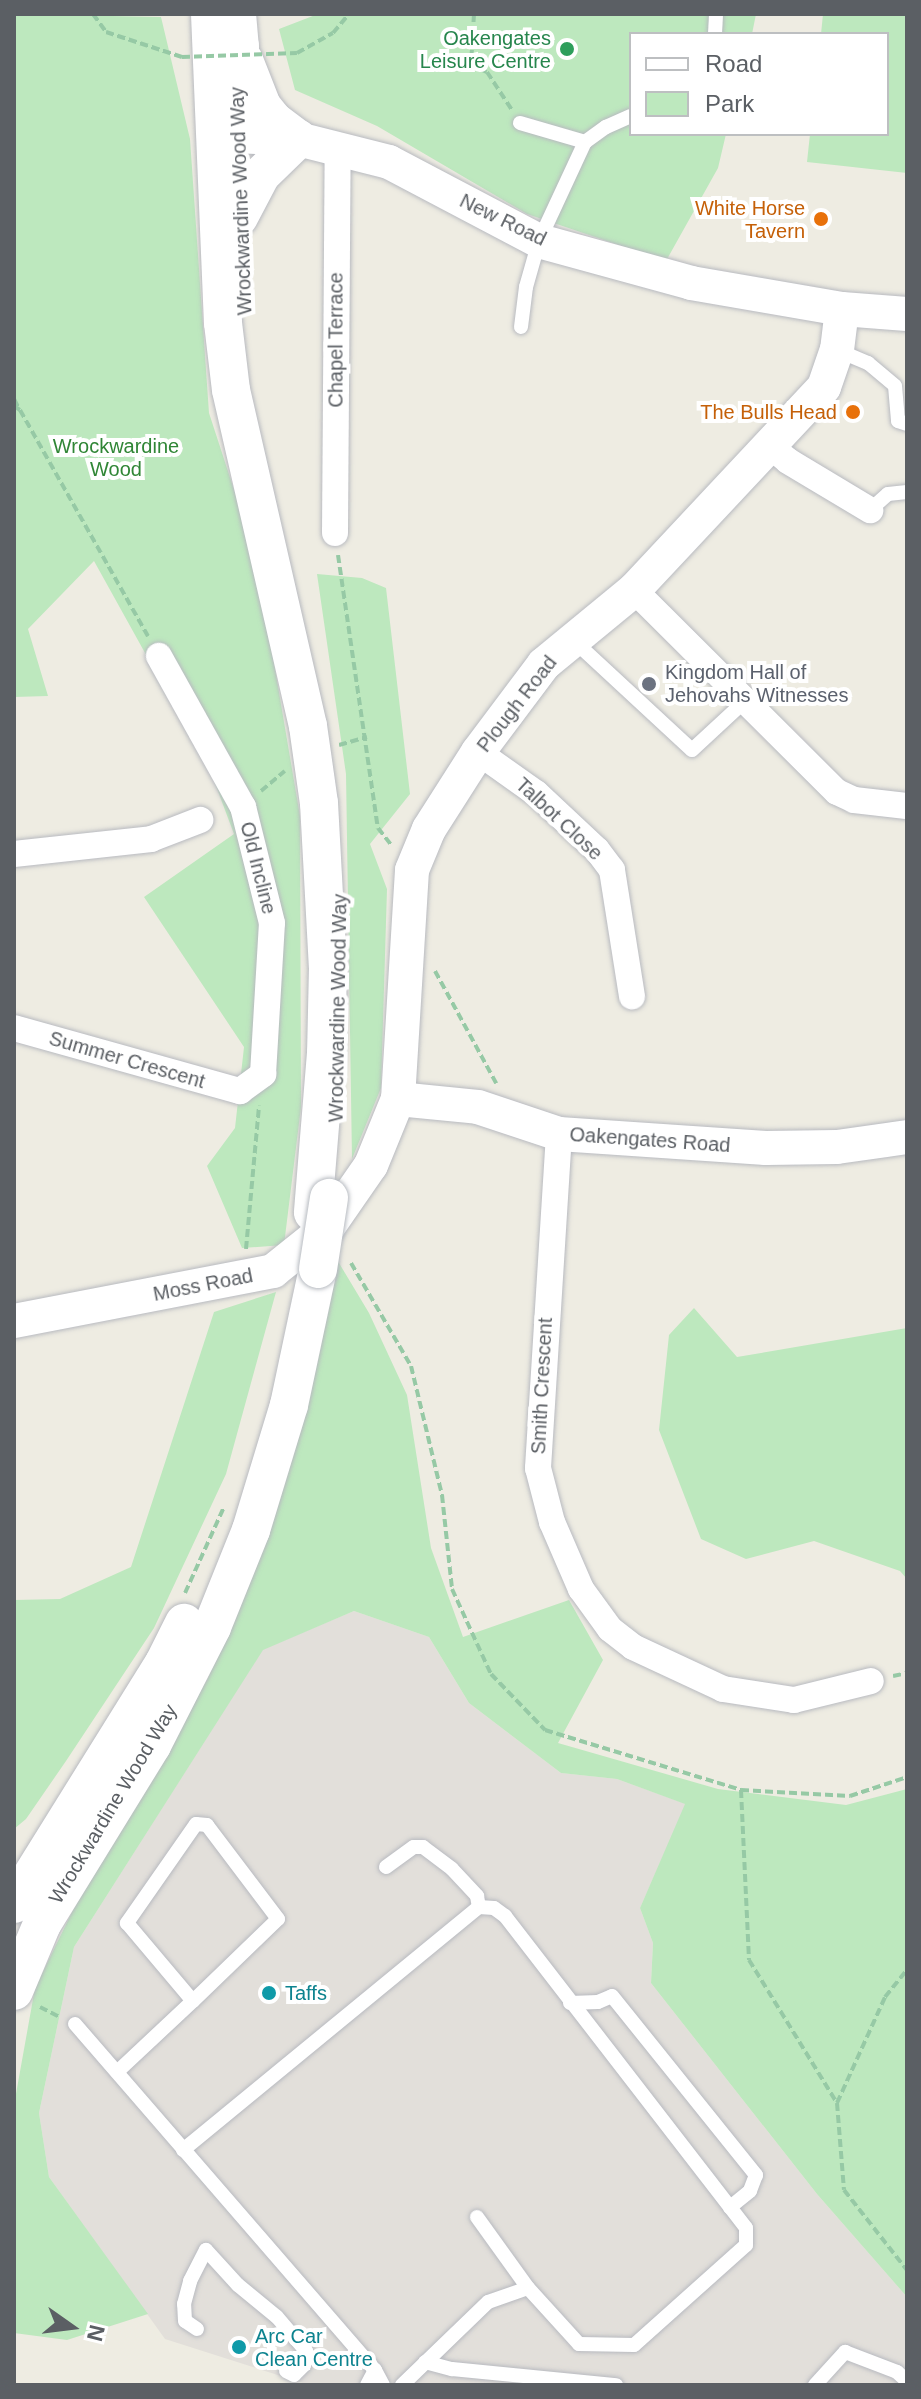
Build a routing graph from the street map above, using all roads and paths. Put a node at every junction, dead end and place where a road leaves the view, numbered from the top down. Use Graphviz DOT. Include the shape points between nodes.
graph roads {
  1 [pos="93,14"];
  2 [pos="210,14"];
  3 [pos="349,14"];
  4 [pos="474,14"];
  5 [pos="238,30"];
  6 [pos="629,117"];
  7 [pos="520,123"];
  8 [pos="227,135"];
  9 [pos="298,139"];
  10 [pos="585,142"];
  11 [pos="338,147"];
  12 [pos="239,217"];
  13 [pos="539,241"];
  14 [pos="842,309"];
  15 [pos="907,314"];
  16 [pos="521,327"];
  17 [pos="837,350"];
  18 [pos="14,399"];
  19 [pos="14,406"];
  20 [pos="20,410"];
  21 [pos="907,424"];
  22 [pos="771,447"];
  23 [pos="907,492"];
  24 [pos="870,510"];
  25 [pos="335,533"];
  26 [pos="634,590"];
  27 [pos="572,638"];
  28 [pos="159,656"];
  29 [pos="745,701"];
  30 [pos="367,737"];
  31 [pos="321,750"];
  32 [pos="478,752"];
  33 [pos="907,806"];
  34 [pos="243,807"];
  35 [pos="200,820"];
  36 [pos="14,854"];
  37 [pos="412,870"];
  38 [pos="430,961"];
  39 [pos="632,996"];
  40 [pos="14,1028"];
  41 [pos="263,1074"];
  42 [pos="499,1090"];
  43 [pos="398,1099"];
  44 [pos="559,1134"];
  45 [pos="907,1137"];
  46 [pos="324,1212"];
  47 [pos="244,1279"];
  48 [pos="14,1321"];
  49 [pos="228,1497"];
  50 [pos="182,1599"];
  51 [pos="871,1681"];
  52 [pos="907,1777"];
  53 [pos="741,1790"];
  54 [pos="386,1867"];
  55 [pos="29,1897"];
  56 [pos="479,1907"];
  57 [pos="907,1970"];
  58 [pos="24,1996"];
  59 [pos="193,2001"];
  60 [pos="570,2003"];
  61 [pos="75,2024"];
  62 [pos="117,2072"];
  63 [pos="837,2103"];
  64 [pos="183,2150"];
  65 [pos="730,2207"];
  66 [pos="477,2217"];
  67 [pos="907,2270"];
  68 [pos="528,2288"];
  69 [pos="197,2329"];
  70 [pos="425,2362"];
  71 [pos="375,2370"];
  72 [pos="286,2371"];
  73 [pos="907,2381"];
  74 [pos="367,2385"];
  75 [pos="383,2385"];
  76 [pos="402,2385"];
  77 [pos="616,2385"];
  78 [pos="815,2385"];
  1 -- 3 [label="path, bridge" via="106,32 182,57 297,53 333,33"];
  2 -- 8 [label="main road, Wrockwardine Wood Way"];
  4 -- 7 [label="path" via="471,65 487,72"];
  5 -- 8 [label="main road, Wrockwardine Wood Way"];
  5 -- 9 [label="main road" via="262,106"];
  6 -- 10 [label="lane"];
  7 -- 10 [label="lane"];
  8 -- 9 [label="street, New Road"];
  8 -- 12 [label="main road, Wrockwardine Wood Way"];
  8 -- 31 [label="main road, Wrockwardine Wood Way" via="223,323 231,390"];
  9 -- 11 [label="street, New Road"];
  9 -- 12 [label="main road" via="261,175"];
  10 -- 13 [label="lane"];
  11 -- 13 [label="street, New Road" via="410,171"];
  11 -- 25 [label="street, Chapel Terrace"];
  12 -- 31 [label="main road, Wrockwardine Wood Way" via="248,363"];
  13 -- 14 [label="street, New Road" via="691,283"];
  13 -- 16 [label="lane"];
  14 -- 15 [label="street, New Road"];
  14 -- 17 [label="street, Plough Road"];
  17 -- 21 [label="lane" via="868,363 895,386 898,421"];
  17 -- 22 [label="street, Plough Road" via="824,387"];
  18 -- 20 [label="path"];
  19 -- 20 [label="path"];
  20 -- 28 [label="path"];
  22 -- 24 [label="street"];
  22 -- 26 [label="street, Plough Road"];
  23 -- 24 [label="lane" via="888,494"];
  25 -- 30 [label="path"];
  26 -- 27 [label="street, Plough Road"];
  26 -- 29 [label="street"];
  27 -- 29 [label="lane" via="692,750"];
  27 -- 32 [label="street, Plough Road" via="544,664"];
  28 -- 34 [label="street, Old Incline"];
  29 -- 33 [label="street" via="837,792 854,800"];
  30 -- 31 [label="path"];
  30 -- 37 [label="path" via="378,828"];
  31 -- 34 [label="path" via="303,757"];
  31 -- 46 [label="main road, Wrockwardine Wood Way" via="343,956 338,1111"];
  32 -- 37 [label="street, Plough Road" via="429,829"];
  32 -- 39 [label="street, Talbot Close" via="536,793 612,870"];
  34 -- 41 [label="street, Old Incline" via="272,923"];
  35 -- 36 [label="street" via="151,839"];
  37 -- 43 [label="street, Plough Road"];
  38 -- 42 [label="path"];
  40 -- 41 [label="street, Summer Crescent" via="240,1091"];
  41 -- 47 [label="path"];
  43 -- 44 [label="street, Oakengates Road" via="478,1107"];
  43 -- 46 [label="street, Moss Road" via="371,1165"];
  44 -- 45 [label="street, Oakengates Road" via="766,1148 837,1147"];
  44 -- 51 [label="street, Smith Crescent" via="538,1468 552,1522 581,1589 610,1629 633,1647 723,1689 794,1700"];
  46 -- 47 [label="street, Moss Road" via="273,1271"];
  46 -- 53 [label="path" via="411,1366 442,1495 452,1589 491,1674 545,1730"];
  46 -- 55 [label="main road, Wrockwardine Wood Way, bridge" via="289,1405 251,1530 212,1627 152,1745"];
  47 -- 48 [label="street, Moss Road"];
  49 -- 50 [label="path"];
  52 -- 53 [label="path" via="850,1796"];
  53 -- 63 [label="path" via="749,1960"];
  54 -- 56 [label="lane" via="414,1847 423,1847 452,1869 477,1896"];
  55 -- 58 [label="main road, Wrockwardine Wood Way"];
  56 -- 60 [label="lane" via="505,1916"];
  56 -- 64 [label="lane"];
  57 -- 63 [label="path" via="885,1997"];
  58 -- 61 [label="path"];
  59 -- 59 [label="lane" via="127,1923 196,1824 207,1825 278,1919"];
  59 -- 62 [label="lane"];
  60 -- 65 [label="lane"];
  60 -- 65 [label="lane" via="612,1996 756,2175 750,2191"];
  61 -- 62 [label="lane"];
  62 -- 64 [label="lane"];
  63 -- 67 [label="path" via="844,2190"];
  64 -- 71 [label="lane"];
  65 -- 68 [label="lane" via="746,2228 746,2245 634,2345 579,2344"];
  66 -- 68 [label="lane"];
  68 -- 70 [label="lane" via="488,2302"];
  69 -- 72 [label="lane" via="185,2321 184,2304 206,2250 306,2351 304,2365 294,2375"];
  70 -- 76 [label="lane"];
  70 -- 77 [label="lane"];
  71 -- 74 [label="lane"];
  71 -- 75 [label="lane"];
  73 -- 78 [label="lane" via="845,2352"];
}
